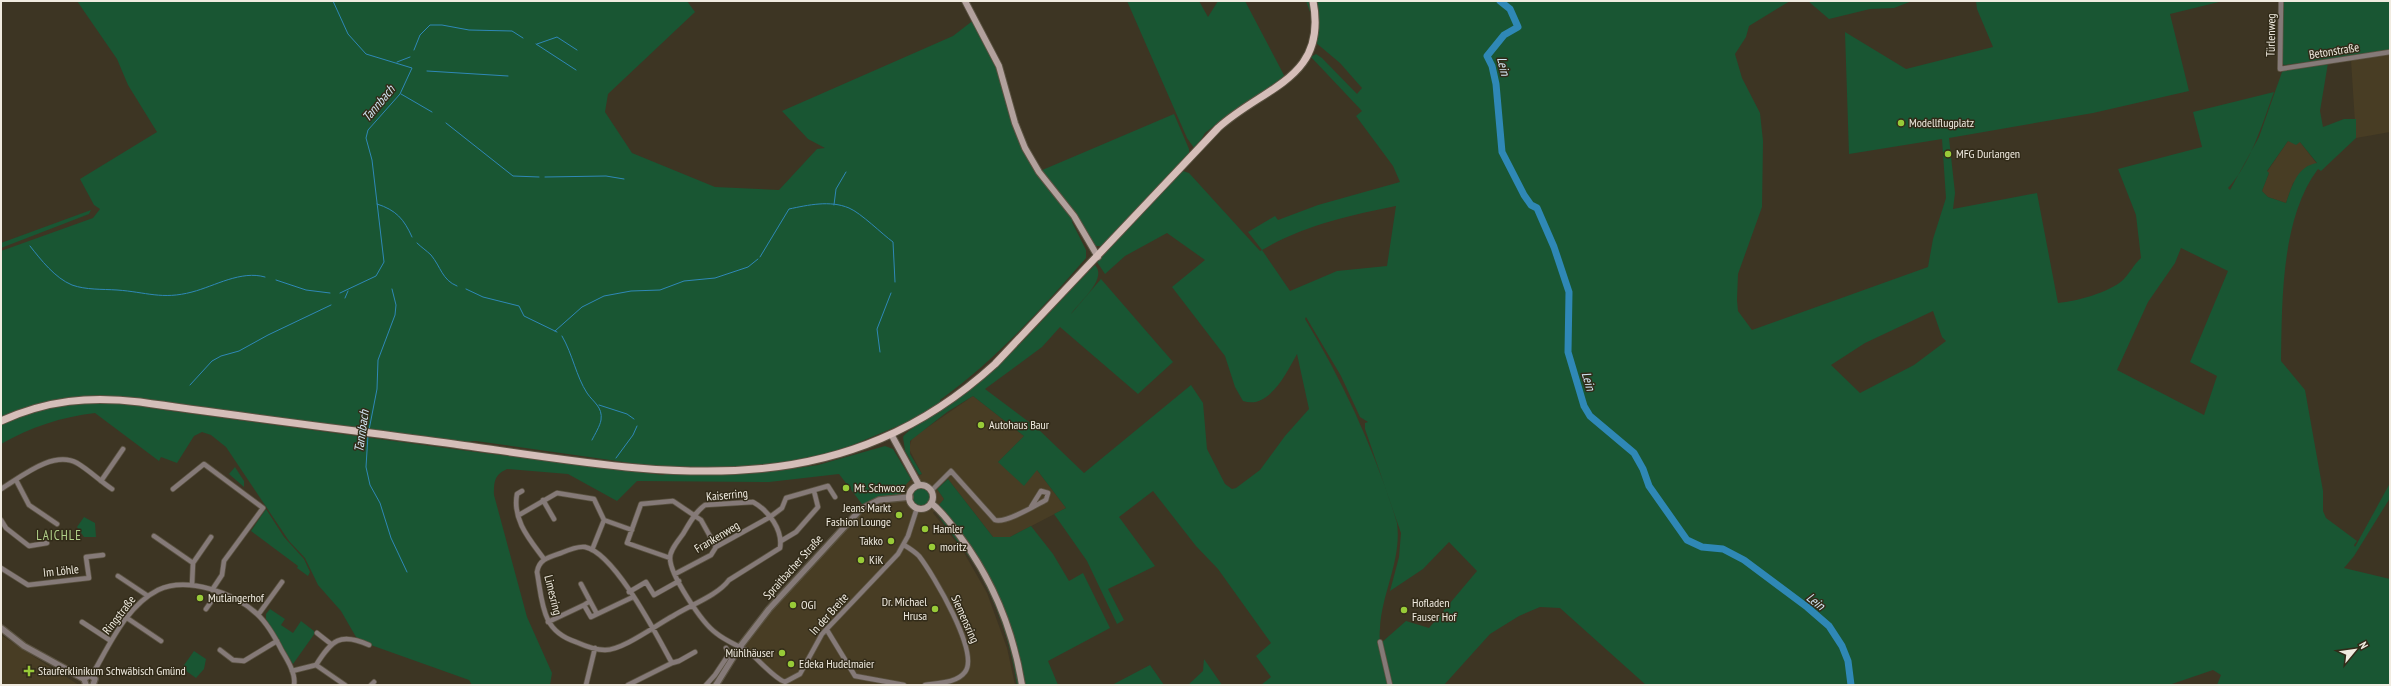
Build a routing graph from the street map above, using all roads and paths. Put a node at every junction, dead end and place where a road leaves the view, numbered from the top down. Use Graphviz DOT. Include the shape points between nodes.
graph roads {
  1 [pos="965,1"];
  2 [pos="1313,1"];
  3 [pos="2281,1"];
  4 [pos="2390,52"];
  5 [pos="2280,69"];
  6 [pos="1098,257"];
  7 [pos="1,421"];
  8 [pos="891,434"];
  9 [pos="124,449"];
  10 [pos="16,480"];
  11 [pos="101,481"];
  12 [pos="919,485"];
  13 [pos="1,489"];
  14 [pos="112,489"];
  15 [pos="173,489"];
  16 [pos="522,491"];
  17 [pos="814,491"];
  18 [pos="931,491"];
  19 [pos="835,497"];
  20 [pos="910,497"];
  21 [pos="543,500"];
  22 [pos="931,503"];
  23 [pos="917,508"];
  24 [pos="1031,508"];
  25 [pos="519,515"];
  26 [pos="694,516"];
  27 [pos="770,517"];
  28 [pos="554,519"];
  29 [pos="1,520"];
  30 [pos="604,520"];
  31 [pos="57,524"];
  32 [pos="632,530"];
  33 [pos="154,536"];
  34 [pos="211,537"];
  35 [pos="781,541"];
  36 [pos="47,543"];
  37 [pos="904,545"];
  38 [pos="716,547"];
  39 [pos="592,550"];
  40 [pos="103,555"];
  41 [pos="670,558"];
  42 [pos="544,559"];
  43 [pos="193,563"];
  44 [pos="1,568"];
  45 [pos="675,574"];
  46 [pos="118,576"];
  47 [pos="679,581"];
  48 [pos="282,582"];
  49 [pos="581,584"];
  50 [pos="192,585"];
  51 [pos="212,590"];
  52 [pos="218,592"];
  53 [pos="629,592"];
  54 [pos="148,596"];
  55 [pos="633,597"];
  56 [pos="590,601"];
  57 [pos="692,604"];
  58 [pos="584,605"];
  59 [pos="206,610"];
  60 [pos="597,614"];
  61 [pos="258,615"];
  62 [pos="127,618"];
  63 [pos="82,622"];
  64 [pos="548,622"];
  65 [pos="653,627"];
  66 [pos="1,628"];
  67 [pos="827,630"];
  68 [pos="316,633"];
  69 [pos="111,641"];
  70 [pos="161,641"];
  71 [pos="277,641"];
  72 [pos="1380,642"];
  73 [pos="331,644"];
  74 [pos="369,645"];
  75 [pos="595,648"];
  76 [pos="726,648"];
  77 [pos="739,648"];
  78 [pos="220,650"];
  79 [pos="695,652"];
  80 [pos="672,663"];
  81 [pos="316,665"];
  82 [pos="292,671"];
  83 [pos="92,675"];
  84 [pos="84,679"];
  85 [pos="86,685"];
  86 [pos="94,685"];
  87 [pos="294,685"];
  88 [pos="345,685"];
  89 [pos="586,685"];
  90 [pos="628,685"];
  91 [pos="706,685"];
  92 [pos="716,685"];
  93 [pos="904,685"];
  94 [pos="925,685"];
  95 [pos="1022,685"];
  96 [pos="1390,685"];
  1 -- 6 [label="main road" via="996,56 1015,123 1025,148 1039,172 1074,216"];
  2 -- 6 [label="main road" via="1315,37 1310,52 1299,70 1287,81 1232,116"];
  3 -- 5 [label="street, Türlenweg"];
  4 -- 5 [label="street, Betonstraße"];
  6 -- 8 [label="main road" via="978,379 942,406"];
  7 -- 8 [label="main road" via="36,407 77,399 113,399 549,457 659,469 728,472 784,467 839,455"];
  8 -- 12 [label="main road"];
  9 -- 11 [label="street"];
  10 -- 11 [label="street" via="53,460 66,459"];
  10 -- 13 [label="street"];
  10 -- 31 [label="street" via="29,505"];
  11 -- 14 [label="street"];
  12 -- 18 [label="main road" via="926,486"];
  12 -- 20 [label="main road" via="911,491"];
  15 -- 51 [label="street" via="204,464 263,508 224,561 222,575"];
  16 -- 25 [label="street" via="517,494 515,501"];
  17 -- 19 [label="street" via="828,486"];
  17 -- 27 [label="street, Frankenweg" via="786,498 782,508"];
  17 -- 35 [label="street" via="818,507 796,532"];
  18 -- 22 [label="main road"];
  18 -- 24 [label="street" via="951,471 995,520 1000,522"];
  20 -- 23 [label="main road" via="912,504"];
  20 -- 77 [label="street, Spraitbacher Straße" via="879,500 861,508 776,601"];
  21 -- 25 [label="street"];
  21 -- 28 [label="street"];
  21 -- 30 [label="street" via="557,492 590,497 594,499"];
  22 -- 23 [label="main road" via="927,507"];
  22 -- 95 [label="main road" via="940,510 962,540 992,588 1011,634"];
  23 -- 37 [label="street, In der Breite"];
  25 -- 42 [label="street" via="522,530"];
  26 -- 27 [label="street, Kaiserring" via="705,506 753,502"];
  26 -- 32 [label="street" via="673,501 641,504"];
  26 -- 38 [label="street" via="701,520"];
  26 -- 41 [label="street, Kaiserring"];
  27 -- 35 [label="street, Kaiserring" via="780,534"];
  27 -- 38 [label="street, Frankenweg"];
  29 -- 36 [label="street" via="6,528 29,546"];
  30 -- 32 [label="street"];
  30 -- 39 [label="street"];
  32 -- 41 [label="street" via="628,543"];
  33 -- 43 [label="street"];
  34 -- 43 [label="street"];
  35 -- 57 [label="street" via="780,548 773,553 729,580 724,587"];
  37 -- 67 [label="street, In der Breite"];
  37 -- 94 [label="street, Siemensring" via="918,555 935,581 953,614 968,652 969,665 963,676 952,681"];
  38 -- 45 [label="street, Frankenweg" via="711,555"];
  39 -- 42 [label="street, Limesring" via="580,547"];
  39 -- 53 [label="street" via="608,562"];
  40 -- 44 [label="street, Im Löhle" via="86,557 90,578 28,585"];
  41 -- 45 [label="street"];
  42 -- 64 [label="street, Limesring" via="537,572"];
  43 -- 50 [label="street"];
  45 -- 47 [label="street"];
  46 -- 54 [label="street"];
  47 -- 53 [label="street" via="654,595 646,582"];
  47 -- 57 [label="street"];
  48 -- 61 [label="street"];
  49 -- 56 [label="street"];
  50 -- 51 [label="street, Ringstraße"];
  50 -- 54 [label="street, Ringstraße" via="160,589"];
  51 -- 52 [label="street, Ringstraße"];
  52 -- 59 [label="street"];
  52 -- 61 [label="street, Ringstraße" via="241,602"];
  53 -- 55 [label="street"];
  54 -- 62 [label="street, Ringstraße"];
  55 -- 60 [label="street"];
  55 -- 65 [label="street"];
  56 -- 58 [label="street"];
  56 -- 60 [label="street"];
  57 -- 65 [label="street, Limesring"];
  57 -- 77 [label="street" via="714,632"];
  58 -- 60 [label="street" via="590,617"];
  58 -- 64 [label="street"];
  61 -- 71 [label="street, Ringstraße"];
  62 -- 69 [label="street, Ringstraße"];
  62 -- 70 [label="street"];
  63 -- 69 [label="street"];
  64 -- 75 [label="street, Limesring" via="567,639"];
  65 -- 75 [label="street, Limesring" via="612,649"];
  65 -- 80 [label="street"];
  66 -- 84 [label="street" via="24,646"];
  67 -- 77 [label="street, In der Breite" via="818,640 800,674 785,682"];
  67 -- 93 [label="street" via="855,676"];
  68 -- 73 [label="street"];
  69 -- 83 [label="street, Ringstraße"];
  71 -- 78 [label="street" via="244,661 233,660"];
  71 -- 82 [label="street, Ringstraße"];
  72 -- 96 [label="street"];
  73 -- 74 [label="street" via="353,637"];
  73 -- 81 [label="street"];
  75 -- 89 [label="street"];
  76 -- 91 [label="street" via="729,654"];
  77 -- 92 [label="street, Spraitbacher Straße"];
  79 -- 80 [label="street" via="679,662"];
  80 -- 90 [label="street"];
  81 -- 82 [label="street"];
  81 -- 88 [label="street"];
  82 -- 87 [label="street, Ringstraße"];
  83 -- 84 [label="street"];
  83 -- 86 [label="street" via="95,679"];
  84 -- 85 [label="street"];
}
